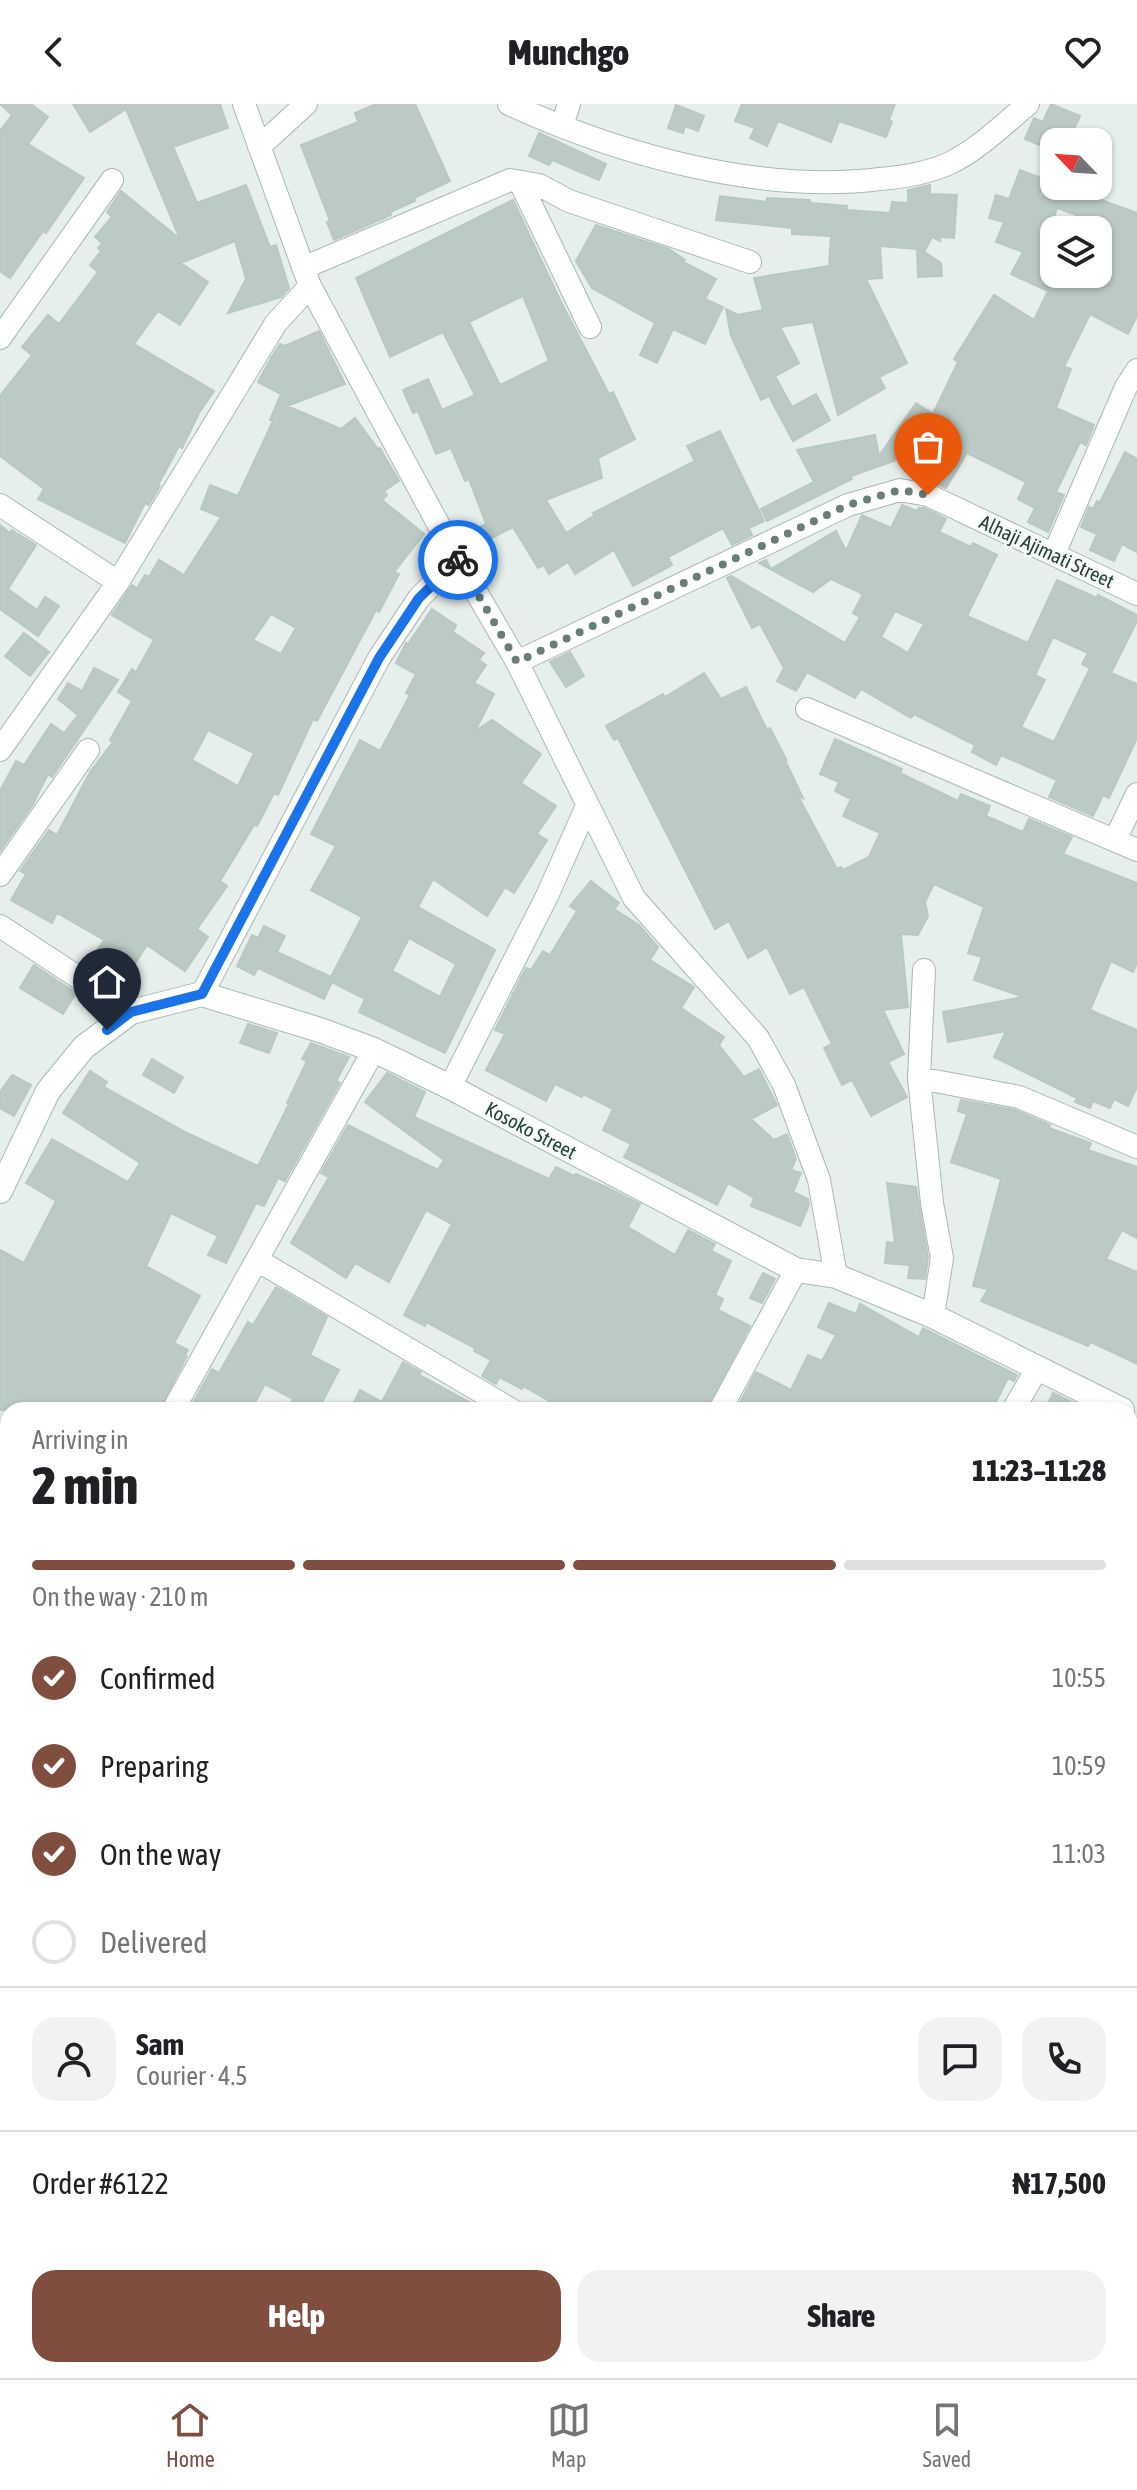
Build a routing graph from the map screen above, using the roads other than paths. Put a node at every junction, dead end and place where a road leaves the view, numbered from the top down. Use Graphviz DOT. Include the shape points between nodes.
graph roads {
  1 [pos="244,104"];
  2 [pos="306,104"];
  3 [pos="509,104"];
  4 [pos="569,104"];
  5 [pos="1028,104"];
  6 [pos="562,126"];
  7 [pos="259,147"];
  8 [pos="112,180"];
  9 [pos="520,182"];
  10 [pos="750,262"];
  11 [pos="306,277"];
  12 [pos="590,327"];
  13 [pos="0,338"];
  14 [pos="1137,370"];
  15 [pos="0,505"];
  16 [pos="1054,554"];
  17 [pos="457,559"];
  18 [pos="118,582"];
  19 [pos="1137,594"];
  20 [pos="517,662"];
  21 [pos="807,709"];
  22 [pos="0,750"];
  23 [pos="88,750"];
  24 [pos="1137,794"];
  25 [pos="587,806"];
  26 [pos="1115,840"];
  27 [pos="1137,850"];
  28 [pos="0,875"];
  29 [pos="0,926"];
  30 [pos="924,970"];
  31 [pos="202,994"];
  32 [pos="131,1012"];
  33 [pos="374,1050"];
  34 [pos="919,1078"];
  35 [pos="450,1087"];
  36 [pos="1137,1147"];
  37 [pos="0,1191"];
  38 [pos="257,1260"];
  39 [pos="796,1270"];
  40 [pos="836,1276"];
  41 [pos="933,1316"];
  42 [pos="1037,1369"];
  43 [pos="177,1402"];
  44 [pos="498,1402"];
  45 [pos="724,1402"];
  46 [pos="1018,1402"];
  47 [pos="1105,1402"];
  1 -- 7 [label="street"];
  2 -- 7 [label="street"];
  3 -- 6 [label="street"];
  4 -- 6 [label="street"];
  5 -- 6 [label="street" via="950,163 854,183 759,180 658,157"];
  7 -- 11 [label="street"];
  8 -- 13 [label="street"];
  9 -- 10 [label="street"];
  9 -- 11 [label="street" via="510,180"];
  9 -- 12 [label="street"];
  11 -- 17 [label="street"];
  11 -- 18 [label="street"];
  14 -- 16 [label="street"];
  15 -- 18 [label="street"];
  16 -- 19 [label="street, Alhaji Ajimati Street"];
  16 -- 20 [label="street, Alhaji Ajimati Street" via="928,495 900,490 848,505"];
  17 -- 20 [label="street"];
  17 -- 31 [label="street" via="419,598 379,658"];
  18 -- 22 [label="street"];
  20 -- 25 [label="street"];
  21 -- 26 [label="street"];
  23 -- 28 [label="street"];
  24 -- 26 [label="street"];
  25 -- 35 [label="street"];
  25 -- 40 [label="street" via="634,898 758,1038 784,1085 819,1180"];
  26 -- 27 [label="street"];
  29 -- 32 [label="street"];
  30 -- 34 [label="street"];
  31 -- 32 [label="street"];
  31 -- 33 [label="street, Kosoko Street"];
  32 -- 37 [label="street" via="84,1047 48,1091"];
  33 -- 35 [label="street, Kosoko Street"];
  33 -- 38 [label="street"];
  34 -- 36 [label="street" via="1019,1097"];
  34 -- 41 [label="street" via="942,1258"];
  35 -- 39 [label="street, Kosoko Street"];
  38 -- 43 [label="street"];
  38 -- 44 [label="street"];
  39 -- 40 [label="street, Kosoko Street"];
  39 -- 45 [label="street"];
  40 -- 41 [label="street, Kosoko Street"];
  41 -- 42 [label="street, Kosoko Street"];
  42 -- 46 [label="street"];
  42 -- 47 [label="street, Kosoko Street"];
}
